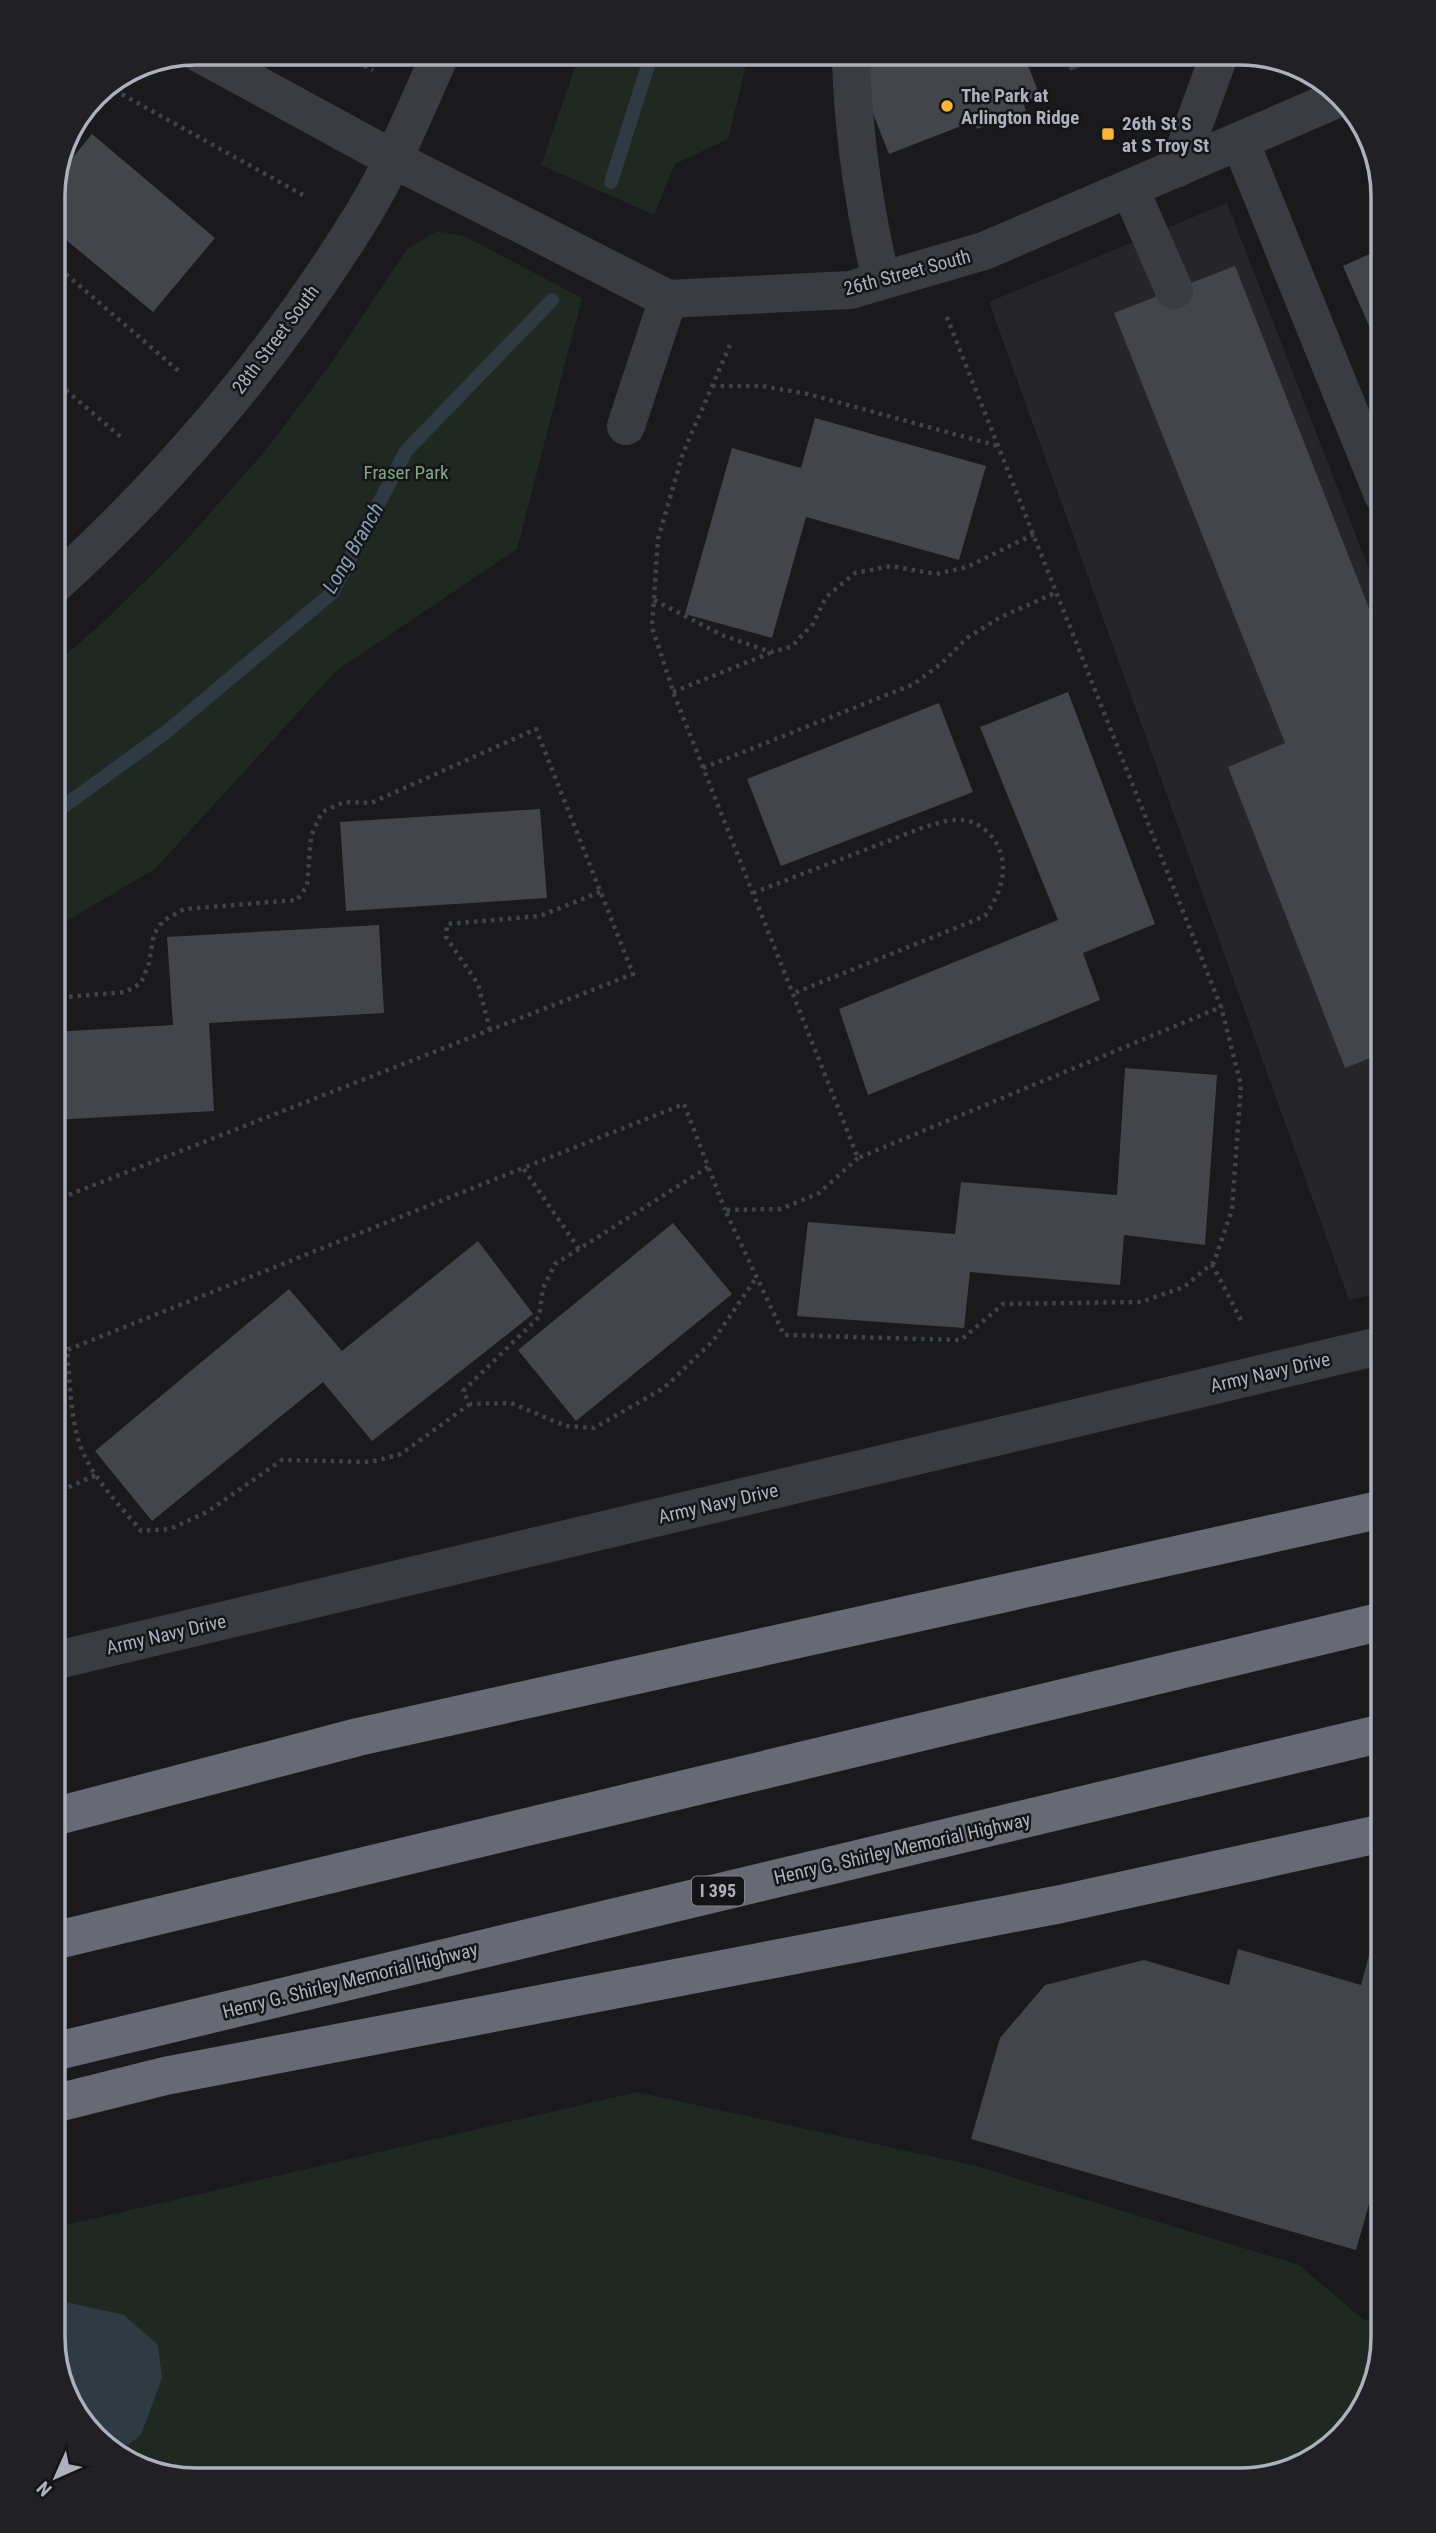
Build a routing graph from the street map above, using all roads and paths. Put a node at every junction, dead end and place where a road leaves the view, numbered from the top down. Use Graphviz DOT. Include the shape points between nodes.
graph roads {
  1 [pos="223,65"];
  2 [pos="364,65"];
  3 [pos="436,65"];
  4 [pos="851,65"];
  5 [pos="1216,65"];
  6 [pos="373,70"];
  7 [pos="117,91"];
  8 [pos="1331,101"];
  9 [pos="1240,141"];
  10 [pos="393,159"];
  11 [pos="1178,168"];
  12 [pos="1130,189"];
  13 [pos="303,195"];
  14 [pos="65,273"];
  15 [pos="881,281"];
  16 [pos="1174,290"];
  17 [pos="668,299"];
  18 [pos="946,315"];
  19 [pos="730,345"];
  20 [pos="181,373"];
  21 [pos="712,386"];
  22 [pos="65,389"];
  23 [pos="626,426"];
  24 [pos="123,439"];
  25 [pos="999,447"];
  26 [pos="1371,463"];
  27 [pos="1034,534"];
  28 [pos="65,575"];
  29 [pos="1057,592"];
  30 [pos="654,600"];
  31 [pos="771,652"];
  32 [pos="673,692"];
  33 [pos="703,768"];
  34 [pos="600,892"];
  35 [pos="753,893"];
  36 [pos="792,994"];
  37 [pos="65,997"];
  38 [pos="1221,1007"];
  39 [pos="490,1030"];
  40 [pos="858,1158"];
  41 [pos="708,1167"];
  42 [pos="523,1168"];
  43 [pos="65,1196"];
  44 [pos="725,1210"];
  45 [pos="579,1249"];
  46 [pos="1212,1264"];
  47 [pos="757,1278"];
  48 [pos="1242,1322"];
  49 [pos="1371,1348"];
  50 [pos="67,1350"];
  51 [pos="470,1404"];
  52 [pos="96,1475"];
  53 [pos="65,1489"];
  54 [pos="1371,1512"];
  55 [pos="1371,1624"];
  56 [pos="65,1658"];
  57 [pos="1371,1736"];
  58 [pos="65,1814"];
  59 [pos="1371,1836"];
  60 [pos="65,1938"];
  61 [pos="65,2049"];
  62 [pos="65,2101"];
  1 -- 10 [label="street, 26th Street South"];
  2 -- 6 [label="path"];
  3 -- 10 [label="street, 28th Street South"];
  4 -- 15 [label="street" via="868,225"];
  5 -- 11 [label="street"];
  7 -- 13 [label="path"];
  8 -- 9 [label="street, 26th Street South"];
  9 -- 11 [label="street, 26th Street South"];
  9 -- 26 [label="street"];
  10 -- 17 [label="street, 26th Street South"];
  10 -- 28 [label="street, 28th Street South" via="366,210 290,324 197,439"];
  11 -- 12 [label="street, 26th Street South"];
  12 -- 15 [label="street, 26th Street South" via="984,251"];
  12 -- 16 [label="street"];
  14 -- 20 [label="path"];
  15 -- 17 [label="street, 26th Street South" via="850,290"];
  17 -- 23 [label="street"];
  18 -- 25 [label="path"];
  19 -- 21 [label="path"];
  21 -- 25 [label="path" via="762,386 808,394"];
  21 -- 30 [label="path" via="683,453 658,539"];
  22 -- 24 [label="path"];
  25 -- 27 [label="path"];
  27 -- 29 [label="path"];
  27 -- 31 [label="path" via="957,570 936,574 891,566 855,573 826,597 813,624 791,646"];
  29 -- 33 [label="path" via="967,638 914,684"];
  29 -- 38 [label="path"];
  30 -- 31 [label="path" via="724,636"];
  30 -- 32 [label="path" via="652,627"];
  31 -- 32 [label="path"];
  32 -- 33 [label="path"];
  33 -- 35 [label="path"];
  34 -- 37 [label="path" via="536,729 371,803 344,802 322,812 311,836 307,886 297,900 184,909 163,921 153,934 141,983 126,992"];
  34 -- 39 [label="path" via="633,974"];
  34 -- 39 [label="path" via="540,916 447,924 446,937 478,984"];
  35 -- 36 [label="path"];
  35 -- 36 [label="path" via="950,820 969,821 989,832 1002,853 1004,874 997,899 985,916"];
  36 -- 40 [label="path"];
  38 -- 40 [label="path"];
  38 -- 46 [label="path" via="1241,1084 1232,1210"];
  39 -- 43 [label="path"];
  40 -- 44 [label="path" via="818,1193 781,1209"];
  41 -- 42 [label="path" via="684,1104"];
  41 -- 44 [label="path"];
  41 -- 45 [label="path"];
  42 -- 45 [label="path"];
  42 -- 50 [label="path"];
  44 -- 47 [label="path"];
  45 -- 51 [label="path" via="555,1264 543,1288 539,1317 463,1391"];
  46 -- 47 [label="path" via="1184,1287 1141,1302 1003,1304 961,1340 784,1335"];
  46 -- 48 [label="path"];
  47 -- 51 [label="path" via="713,1341 664,1388 594,1428 566,1426 510,1403"];
  49 -- 56 [label="street, Army Navy Drive"];
  50 -- 52 [label="path" via="74,1423"];
  51 -- 52 [label="path" via="401,1454 371,1462 282,1460 207,1512 170,1530 141,1531"];
  52 -- 53 [label="path"];
  54 -- 58 [label="highway" via="358,1737"];
  55 -- 60 [label="highway"];
  57 -- 61 [label="highway, Henry G. Shirley Memorial Highway / I 395"];
  59 -- 62 [label="highway" via="1061,1904 165,2076"];
}
